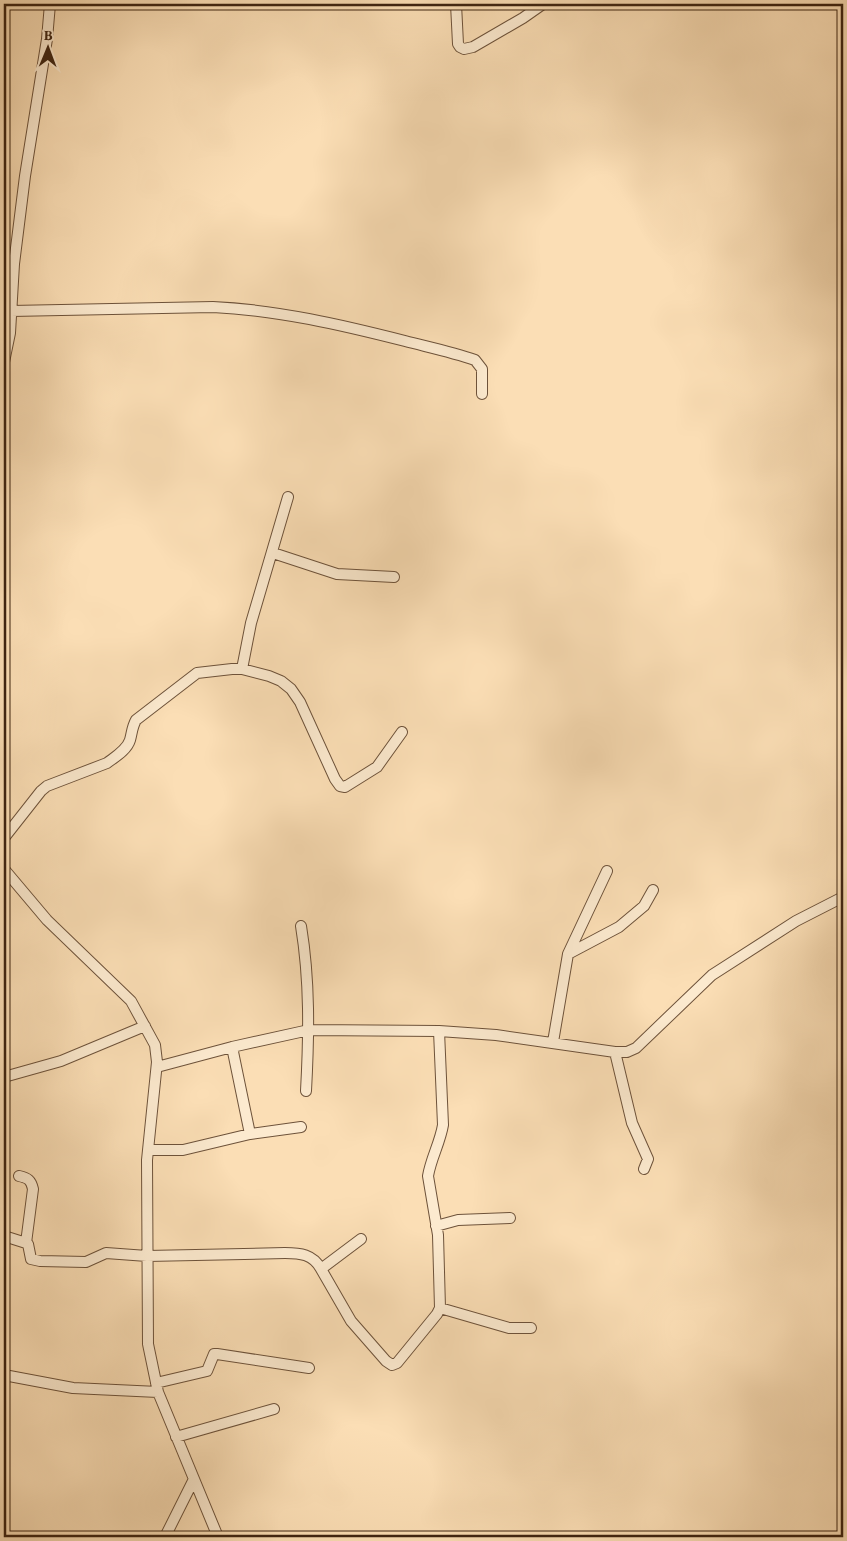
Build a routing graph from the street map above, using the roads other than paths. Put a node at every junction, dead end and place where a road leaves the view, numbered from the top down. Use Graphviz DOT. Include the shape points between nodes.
graph roads {
  1 [pos="50,4"];
  2 [pos="456,4"];
  3 [pos="543,4"];
  4 [pos="11,311"];
  5 [pos="6,344"];
  6 [pos="4,362"];
  7 [pos="482,394"];
  8 [pos="288,497"];
  9 [pos="273,553"];
  10 [pos="394,577"];
  11 [pos="242,670"];
  12 [pos="402,732"];
  13 [pos="4,838"];
  14 [pos="4,869"];
  15 [pos="608,871"];
  16 [pos="654,890"];
  17 [pos="843,897"];
  18 [pos="301,926"];
  19 [pos="568,954"];
  20 [pos="145,1026"];
  21 [pos="309,1030"];
  22 [pos="439,1031"];
  23 [pos="553,1042"];
  24 [pos="232,1047"];
  25 [pos="614,1052"];
  26 [pos="157,1067"];
  27 [pos="4,1077"];
  28 [pos="306,1091"];
  29 [pos="301,1127"];
  30 [pos="250,1134"];
  31 [pos="148,1150"];
  32 [pos="644,1170"];
  33 [pos="19,1176"];
  34 [pos="510,1218"];
  35 [pos="436,1226"];
  36 [pos="4,1236"];
  37 [pos="361,1239"];
  38 [pos="26,1243"];
  39 [pos="147,1256"];
  40 [pos="321,1269"];
  41 [pos="440,1308"];
  42 [pos="531,1328"];
  43 [pos="309,1368"];
  44 [pos="4,1375"];
  45 [pos="157,1388"];
  46 [pos="274,1409"];
  47 [pos="176,1437"];
  48 [pos="194,1479"];
  49 [pos="165,1537"];
  50 [pos="218,1537"];
  1 -- 4 [label="street" via="21,206"];
  2 -- 3 [label="street" via="458,44 464,49 473,47"];
  4 -- 5 [label="street"];
  4 -- 7 [label="street" via="213,307 303,318 475,360 482,369"];
  5 -- 6 [label="street"];
  8 -- 9 [label="street"];
  9 -- 10 [label="street" via="337,574"];
  9 -- 11 [label="street" via="251,623"];
  11 -- 12 [label="street" via="269,676 291,689 340,786 350,785 377,767"];
  11 -- 13 [label="street" via="197,673 136,720 130,741 114,758 57,781 41,791"];
  14 -- 20 [label="street" via="47,920 131,1001"];
  15 -- 19 [label="street"];
  16 -- 19 [label="street" via="644,906 619,927"];
  17 -- 25 [label="street" via="796,920 712,975 636,1048"];
  18 -- 21 [label="street" via="307,967"];
  19 -- 23 [label="street"];
  20 -- 26 [label="street" via="156,1046"];
  20 -- 27 [label="street" via="61,1061"];
  21 -- 22 [label="street"];
  21 -- 24 [label="street"];
  21 -- 28 [label="street"];
  22 -- 23 [label="street"];
  22 -- 35 [label="street" via="442,1125 428,1176"];
  23 -- 25 [label="street"];
  24 -- 26 [label="street"];
  24 -- 30 [label="street"];
  25 -- 32 [label="street" via="632,1123 648,1159"];
  26 -- 31 [label="street"];
  29 -- 30 [label="street"];
  30 -- 31 [label="street" via="183,1150"];
  31 -- 39 [label="street"];
  33 -- 38 [label="street" via="32,1182 33,1189"];
  34 -- 35 [label="street" via="458,1220"];
  35 -- 41 [label="street"];
  36 -- 38 [label="street"];
  37 -- 40 [label="street"];
  38 -- 39 [label="street" via="32,1258 40,1261 86,1262 106,1254"];
  39 -- 40 [label="street" via="295,1253 314,1259"];
  39 -- 45 [label="street" via="148,1344"];
  40 -- 41 [label="street" via="351,1320 392,1365 397,1363"];
  41 -- 42 [label="street" via="509,1328"];
  43 -- 45 [label="street" via="214,1354 207,1371"];
  44 -- 45 [label="street" via="73,1388"];
  45 -- 47 [label="street"];
  46 -- 47 [label="street"];
  47 -- 48 [label="street"];
  48 -- 49 [label="street"];
  48 -- 50 [label="street"];
}
